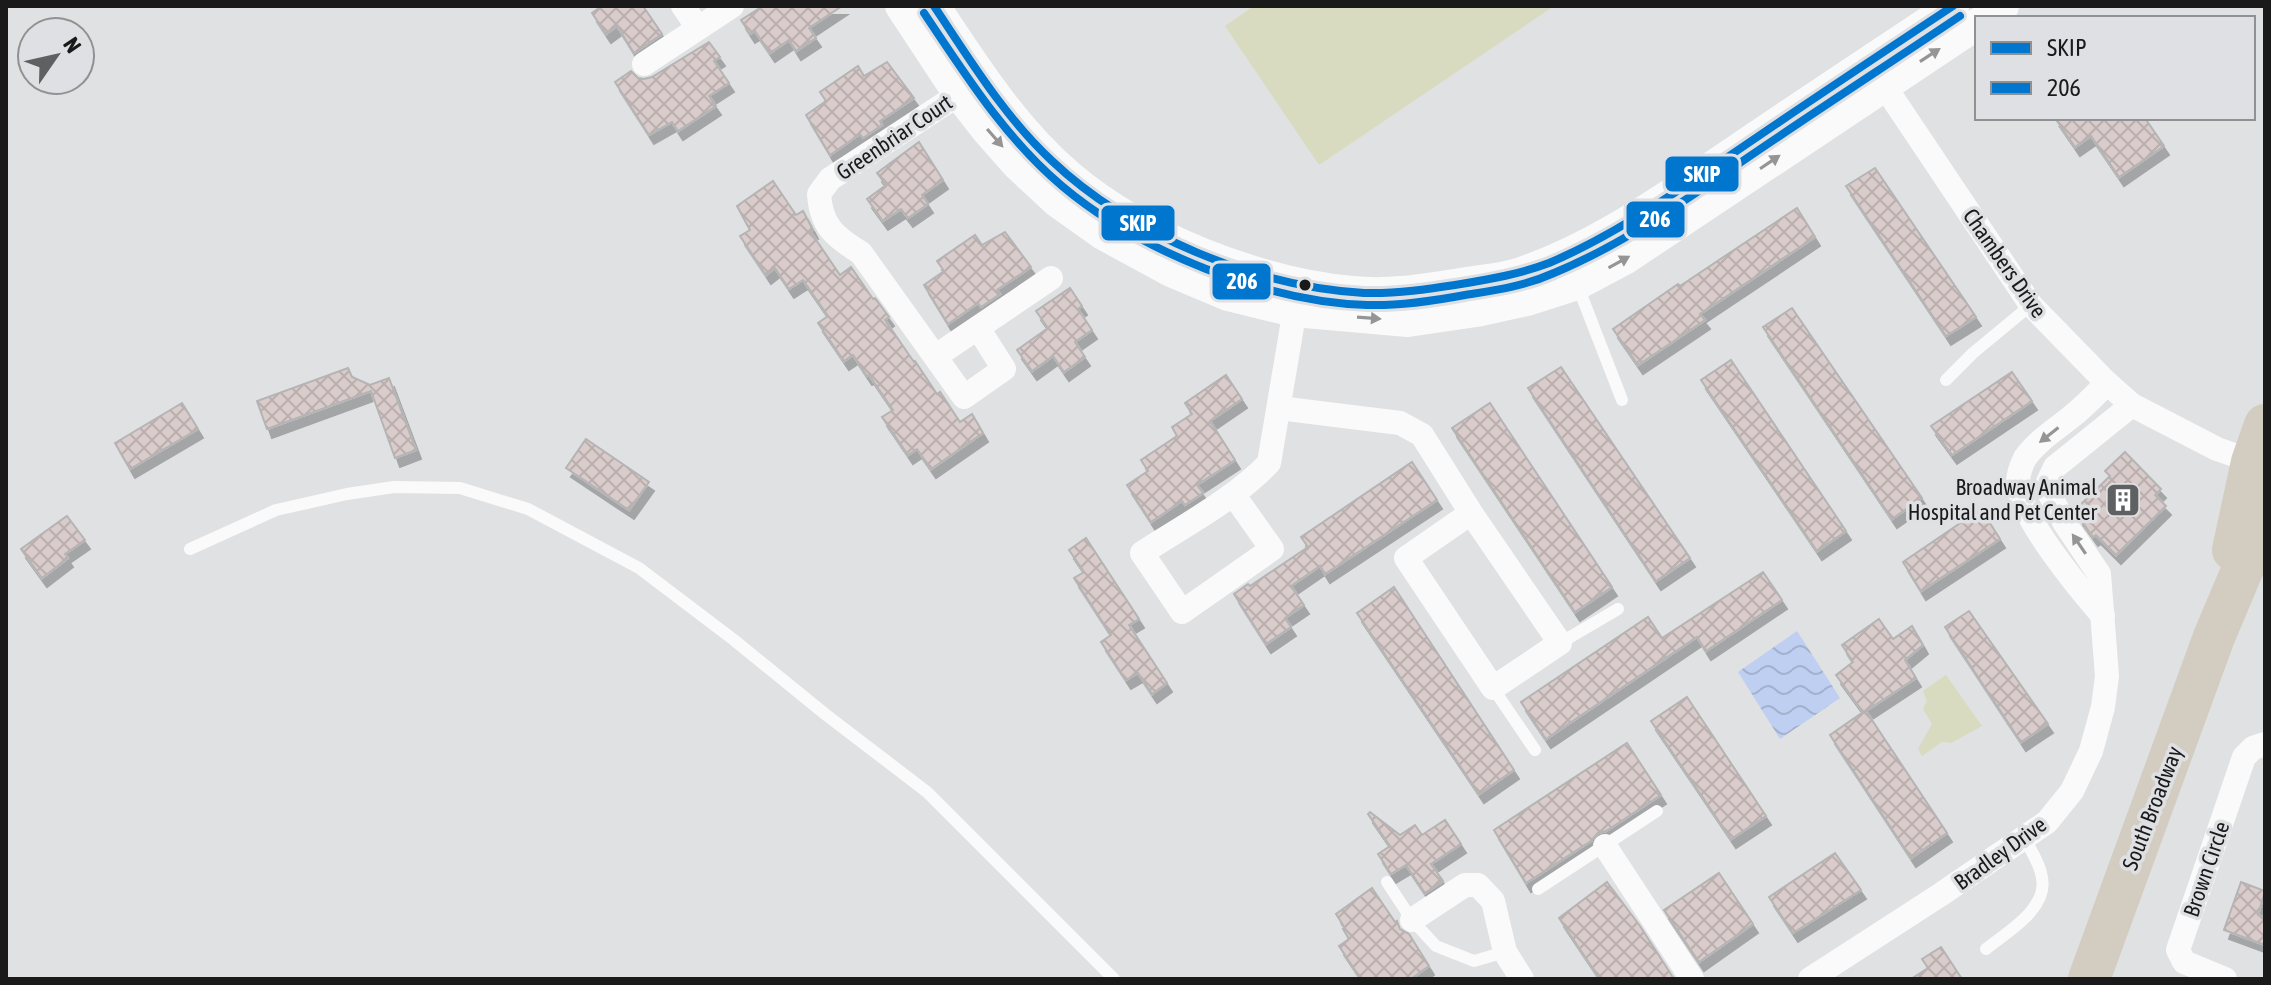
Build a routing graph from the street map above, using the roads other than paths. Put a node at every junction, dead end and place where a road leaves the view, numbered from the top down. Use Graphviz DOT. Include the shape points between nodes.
graph roads {
  1 [pos="683,6"];
  2 [pos="732,6"];
  3 [pos="901,6"];
  4 [pos="934,6"];
  5 [pos="1953,6"];
  6 [pos="1975,25"];
  7 [pos="698,28"];
  8 [pos="644,64"];
  9 [pos="1876,74"];
  10 [pos="971,86"];
  11 [pos="1571,270"];
  12 [pos="1051,278"];
  13 [pos="1296,298"];
  14 [pos="2031,305"];
  15 [pos="978,328"];
  16 [pos="936,356"];
  17 [pos="1946,380"];
  18 [pos="2107,383"];
  19 [pos="1622,400"];
  20 [pos="2132,405"];
  21 [pos="1279,408"];
  22 [pos="2261,451"];
  23 [pos="1233,494"];
  24 [pos="1471,513"];
  25 [pos="2265,516"];
  26 [pos="190,549"];
  27 [pos="1618,609"];
  28 [pos="2103,616"];
  29 [pos="2214,637"];
  30 [pos="1560,643"];
  31 [pos="1493,688"];
  32 [pos="2265,744"];
  33 [pos="1535,750"];
  34 [pos="1657,811"];
  35 [pos="2024,838"];
  36 [pos="1605,846"];
  37 [pos="1387,882"];
  38 [pos="1538,889"];
  39 [pos="1412,920"];
  40 [pos="1986,949"];
  41 [pos="1505,952"];
  42 [pos="1114,979"];
  43 [pos="1522,979"];
  44 [pos="1692,979"];
  45 [pos="1810,979"];
  46 [pos="2089,979"];
  47 [pos="2225,979"];
  1 -- 7 [label="street"];
  2 -- 7 [label="street"];
  3 -- 10 [label="street"];
  4 -- 10 [label="street"];
  5 -- 9 [label="street"];
  9 -- 6 [label="street, one-way"];
  7 -- 8 [label="street"];
  9 -- 11 [label="street" via="1626,258"];
  9 -- 14 [label="street, Chambers Drive"];
  10 -- 13 [label="street" via="1005,108 1068,175 1110,208"];
  10 -- 16 [label="street, Greenbriar Court" via="830,179 819,194 820,212 837,238 861,253"];
  11 -- 13 [label="street" via="1405,292"];
  11 -- 19 [label="lane"];
  12 -- 15 [label="street"];
  13 -- 21 [label="street"];
  14 -- 17 [label="lane"];
  14 -- 18 [label="street, Chambers Drive"];
  15 -- 16 [label="street"];
  15 -- 16 [label="street, Greenbriar Court" via="1004,369 964,397"];
  18 -- 20 [label="street, Chambers Drive"];
  18 -- 28 [label="street, one-way" via="2038,443 2023,461 2018,482 2022,499 2068,576"];
  20 -- 22 [label="street, Chambers Drive" via="2217,449"];
  28 -- 20 [label="street, Bradley Drive, one-way" via="2099,574 2064,522 2048,482 2055,467"];
  21 -- 23 [label="street" via="1269,463"];
  21 -- 24 [label="street" via="1400,423 1422,435"];
  22 -- 29 [label="highway, South Broadway"];
  23 -- 23 [label="street" via="1272,549 1182,612 1142,553"];
  24 -- 30 [label="street"];
  24 -- 31 [label="street" via="1406,558"];
  25 -- 29 [label="highway, South Broadway"];
  26 -- 42 [label="lane" via="276,510 394,487 460,488 528,509 639,568 927,792"];
  27 -- 30 [label="lane"];
  28 -- 35 [label="street, Bradley Drive" via="2107,676 2091,751 2072,791 2047,822"];
  29 -- 46 [label="highway, South Broadway"];
  30 -- 31 [label="street"];
  31 -- 33 [label="lane"];
  32 -- 47 [label="street, Brown Circle" via="2244,757 2178,950 2184,962"];
  34 -- 36 [label="lane"];
  35 -- 40 [label="lane" via="2043,888 2026,916"];
  35 -- 45 [label="street, Bradley Drive"];
  36 -- 38 [label="lane"];
  36 -- 44 [label="street"];
  37 -- 39 [label="lane"];
  39 -- 41 [label="lane" via="1436,946 1474,961"];
  39 -- 41 [label="street" via="1465,885 1478,885 1493,901"];
  41 -- 43 [label="street"];
}
